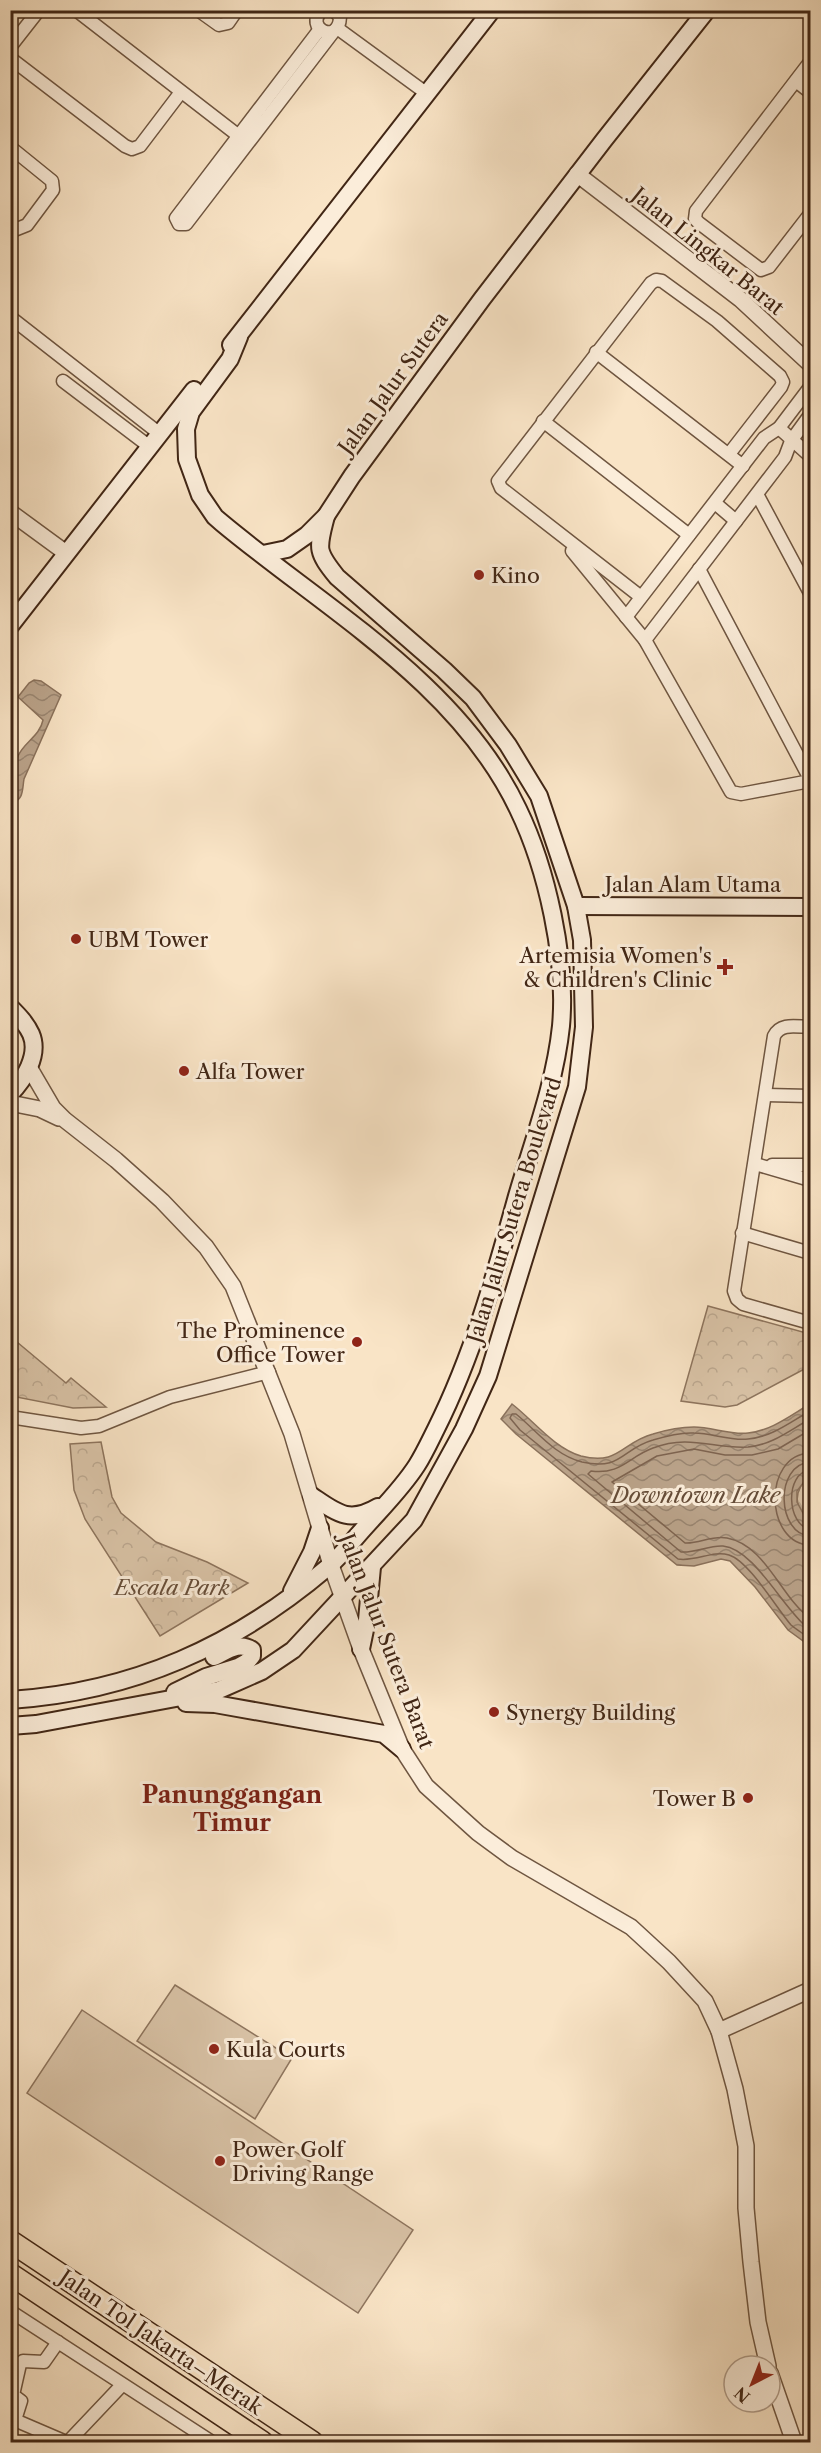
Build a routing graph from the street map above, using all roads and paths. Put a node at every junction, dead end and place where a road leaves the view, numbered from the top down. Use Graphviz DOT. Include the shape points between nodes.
graph roads {
  1 [pos="39,10"];
  2 [pos="76,10"];
  3 [pos="198,10"];
  4 [pos="237,10"];
  5 [pos="348,10"];
  6 [pos="492,10"];
  7 [pos="707,10"];
  8 [pos="321,11"];
  9 [pos="336,23"];
  10 [pos="320,29"];
  11 [pos="10,47"];
  12 [pos="10,58"];
  13 [pos="810,62"];
  14 [pos="796,81"];
  15 [pos="181,92"];
  16 [pos="810,92"];
  17 [pos="426,93"];
  18 [pos="243,140"];
  19 [pos="10,147"];
  20 [pos="577,174"];
  21 [pos="810,214"];
  22 [pos="10,226"];
  23 [pos="10,317"];
  24 [pos="239,337"];
  25 [pos="596,352"];
  26 [pos="810,364"];
  27 [pos="63,381"];
  28 [pos="810,387"];
  29 [pos="810,415"];
  30 [pos="543,422"];
  31 [pos="778,428"];
  32 [pos="155,440"];
  33 [pos="791,441"];
  34 [pos="729,454"];
  35 [pos="810,456"];
  36 [pos="743,466"];
  37 [pos="757,494"];
  38 [pos="715,503"];
  39 [pos="10,512"];
  40 [pos="326,516"];
  41 [pos="736,521"];
  42 [pos="559,535"];
  43 [pos="689,535"];
  44 [pos="66,554"];
  45 [pos="263,554"];
  46 [pos="795,564"];
  47 [pos="699,569"];
  48 [pos="810,573"];
  49 [pos="810,593"];
  50 [pos="641,597"];
  51 [pos="626,617"];
  52 [pos="10,626"];
  53 [pos="645,640"];
  54 [pos="810,780"];
  55 [pos="576,906"];
  56 [pos="810,907"];
  57 [pos="10,1007"];
  58 [pos="810,1027"];
  59 [pos="29,1067"];
  60 [pos="10,1094"];
  61 [pos="766,1095"];
  62 [pos="810,1096"];
  63 [pos="10,1103"];
  64 [pos="65,1120"];
  65 [pos="755,1164"];
  66 [pos="810,1165"];
  67 [pos="810,1180"];
  68 [pos="742,1233"];
  69 [pos="810,1253"];
  70 [pos="810,1323"];
  71 [pos="269,1372"];
  72 [pos="10,1417"];
  73 [pos="312,1496"];
  74 [pos="391,1498"];
  75 [pos="320,1528"];
  76 [pos="331,1565"];
  77 [pos="372,1567"];
  78 [pos="288,1597"];
  79 [pos="343,1597"];
  80 [pos="361,1649"];
  81 [pos="148,1675"];
  82 [pos="10,1700"];
  83 [pos="155,1701"];
  84 [pos="10,1726"];
  85 [pos="402,1749"];
  86 [pos="810,1990"];
  87 [pos="719,2031"];
  88 [pos="10,2241"];
  89 [pos="10,2274"];
  90 [pos="10,2311"];
  91 [pos="58,2342"];
  92 [pos="765,2354"];
  93 [pos="122,2385"];
  94 [pos="782,2408"];
  95 [pos="13,2419"];
  96 [pos="67,2442"];
  97 [pos="212,2442"];
  98 [pos="262,2442"];
  99 [pos="312,2442"];
  100 [pos="794,2442"];
  1 -- 11 [label="street"];
  2 -- 15 [label="street"];
  3 -- 4 [label="street" via="214,23 224,25"];
  5 -- 9 [label="street"];
  6 -- 17 [label="main road"];
  7 -- 20 [label="main road, Jalan Jalur Sutera"];
  8 -- 10 [label="street" via="316,22"];
  9 -- 10 [label="street" via="327,32"];
  9 -- 17 [label="street"];
  9 -- 18 [label="street"];
  10 -- 18 [label="street"];
  12 -- 15 [label="street" via="132,149 140,146"];
  13 -- 14 [label="street"];
  14 -- 16 [label="street"];
  14 -- 21 [label="street" via="695,215 699,223 766,270"];
  15 -- 18 [label="street"];
  17 -- 24 [label="main road"];
  18 -- 18 [label="street" via="186,224 179,224 176,218"];
  19 -- 22 [label="street" via="53,185 27,225 17,229"];
  20 -- 26 [label="street, Jalan Lingkar Barat" via="740,299"];
  20 -- 40 [label="main road, Jalan Jalur Sutera" via="442,352"];
  23 -- 32 [label="street"];
  24 -- 32 [label="main road"];
  24 -- 45 [label="main road" via="230,359 191,412 186,429 187,459 200,495 215,517"];
  25 -- 30 [label="street"];
  25 -- 34 [label="street"];
  25 -- 34 [label="street" via="656,280 717,321 783,382"];
  27 -- 32 [label="street"];
  28 -- 31 [label="street"];
  29 -- 33 [label="street"];
  30 -- 42 [label="street" via="498,481 501,488"];
  30 -- 43 [label="street"];
  31 -- 33 [label="street"];
  31 -- 36 [label="street" via="764,438"];
  32 -- 44 [label="main road"];
  33 -- 35 [label="street"];
  33 -- 37 [label="street" via="785,457"];
  34 -- 36 [label="street"];
  36 -- 38 [label="street"];
  37 -- 41 [label="street"];
  37 -- 46 [label="street"];
  38 -- 41 [label="street"];
  38 -- 43 [label="street"];
  39 -- 44 [label="street"];
  40 -- 45 [label="main road, Jalan Jalur Sutera" via="287,549"];
  40 -- 55 [label="main road, Jalan Jalur Sutera Boulevard" via="318,546 325,562 466,691 508,745 539,796"];
  41 -- 47 [label="street"];
  42 -- 50 [label="street"];
  42 -- 51 [label="street"];
  43 -- 50 [label="street"];
  44 -- 52 [label="main road"];
  45 -- 74 [label="main road, Jalan Jalur Sutera Boulevard" via="412,673 490,761 518,809 537,861 560,964 561,1027 552,1077 498,1268 467,1363 442,1417 418,1464"];
  46 -- 48 [label="street"];
  46 -- 49 [label="street"];
  47 -- 53 [label="street"];
  47 -- 54 [label="street"];
  50 -- 51 [label="street"];
  51 -- 53 [label="street"];
  53 -- 54 [label="street" via="731,792 741,794"];
  55 -- 56 [label="main road, Jalan Alam Utama"];
  55 -- 77 [label="main road, Jalan Jalur Sutera Boulevard" via="584,972 584,1027 577,1087 488,1376 414,1520"];
  57 -- 59 [label="main road" via="32,1036"];
  58 -- 61 [label="street" via="784,1026 777,1030"];
  59 -- 60 [label="main road"];
  59 -- 64 [label="street, Jalan Jalur Sutera Barat"];
  61 -- 62 [label="street"];
  61 -- 65 [label="street"];
  63 -- 64 [label="street, Jalan Jalur Sutera Barat" via="40,1109"];
  64 -- 71 [label="street, Jalan Jalur Sutera Barat" via="162,1201 206,1247 233,1286"];
  65 -- 66 [label="street"];
  65 -- 67 [label="street"];
  65 -- 68 [label="street"];
  68 -- 69 [label="street"];
  68 -- 70 [label="street" via="734,1291 737,1299"];
  71 -- 72 [label="street" via="170,1397 99,1426 81,1428"];
  71 -- 73 [label="street, Jalan Jalur Sutera Barat"];
  73 -- 74 [label="main road" via="342,1515 363,1516"];
  73 -- 75 [label="street, Jalan Jalur Sutera Barat"];
  74 -- 76 [label="main road, Jalan Jalur Sutera Boulevard"];
  75 -- 76 [label="street, Jalan Jalur Sutera Barat"];
  75 -- 78 [label="main road"];
  76 -- 78 [label="main road, Jalan Jalur Sutera Boulevard"];
  76 -- 79 [label="street, Jalan Jalur Sutera Barat"];
  77 -- 79 [label="main road, Jalan Jalur Sutera Boulevard"];
  77 -- 80 [label="main road"];
  78 -- 81 [label="main road, Jalan Jalur Sutera Boulevard" via="215,1646"];
  79 -- 80 [label="street, Jalan Jalur Sutera Barat"];
  79 -- 83 [label="main road, Jalan Jalur Sutera Boulevard" via="293,1650 262,1671 219,1690"];
  80 -- 85 [label="street, Jalan Jalur Sutera Barat"];
  81 -- 82 [label="main road, Jalan Jalur Sutera Boulevard" via="68,1695"];
  81 -- 83 [label="main road" via="206,1661 239,1645 252,1650 252,1656 238,1667"];
  83 -- 84 [label="main road, Jalan Jalur Sutera Boulevard"];
  83 -- 85 [label="main road" via="215,1704 384,1734"];
  85 -- 87 [label="street, Jalan Jalur Sutera Barat" via="426,1786 478,1833 512,1858 631,1928 705,2001"];
  86 -- 87 [label="street"];
  87 -- 92 [label="street, Jalan Jalur Sutera Barat" via="746,2146 751,2262"];
  88 -- 99 [label="highway, Jalan Tol Jakarta–Merak"];
  89 -- 98 [label="highway, Jalan Tol Jakarta–Merak"];
  90 -- 91 [label="street"];
  91 -- 93 [label="street"];
  91 -- 95 [label="street" via="44,2362 20,2364 13,2395 21,2401"];
  93 -- 96 [label="street"];
  93 -- 97 [label="street"];
  94 -- 100 [label="street"];
  95 -- 96 [label="street"];
}
